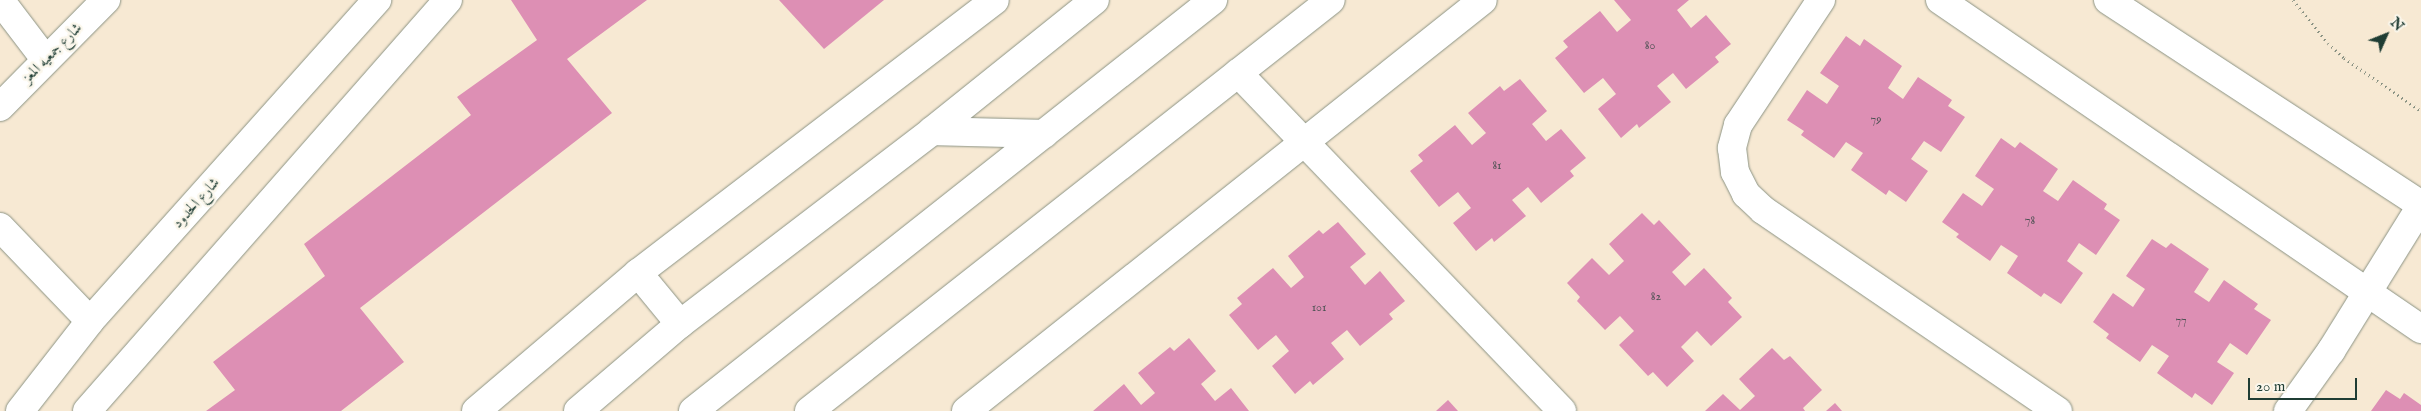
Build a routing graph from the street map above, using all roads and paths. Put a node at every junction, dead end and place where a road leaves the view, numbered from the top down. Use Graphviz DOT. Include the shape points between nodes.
graph roads {
  1 [pos="0,0"];
  2 [pos="106,0"];
  3 [pos="377,0"];
  4 [pos="448,0"];
  5 [pos="995,0"];
  6 [pos="1095,0"];
  7 [pos="1213,0"];
  8 [pos="1331,0"];
  9 [pos="1483,0"];
  10 [pos="1821,0"];
  11 [pos="1940,0"];
  12 [pos="2108,0"];
  13 [pos="2293,0"];
  14 [pos="46,59"];
  15 [pos="1238,73"];
  16 [pos="0,107"];
  17 [pos="2421,111"];
  18 [pos="932,131"];
  19 [pos="1044,134"];
  20 [pos="1303,141"];
  21 [pos="2421,206"];
  22 [pos="0,227"];
  23 [pos="638,273"];
  24 [pos="2367,292"];
  25 [pos="90,321"];
  26 [pos="680,324"];
  27 [pos="2421,329"];
  28 [pos="20,411"];
  29 [pos="87,411"];
  30 [pos="476,411"];
  31 [pos="578,411"];
  32 [pos="693,411"];
  33 [pos="809,411"];
  34 [pos="966,411"];
  35 [pos="1562,411"];
  36 [pos="2058,411"];
  37 [pos="2288,411"];
  1 -- 14 [label="street"];
  2 -- 14 [label="street, شارع جمعيه المعز"];
  3 -- 25 [label="street, شارع الحدود"];
  4 -- 29 [label="street"];
  5 -- 23 [label="street"];
  6 -- 18 [label="street"];
  7 -- 19 [label="street"];
  8 -- 15 [label="street"];
  9 -- 20 [label="street"];
  10 -- 36 [label="street" via="1738,125 1732,148 1735,172 1746,194 1763,210"];
  11 -- 24 [label="street"];
  12 -- 21 [label="street"];
  13 -- 17 [label="path" via="2344,58"];
  14 -- 16 [label="street, شارع جمعيه المعز"];
  15 -- 20 [label="street"];
  15 -- 33 [label="street"];
  18 -- 19 [label="street"];
  18 -- 26 [label="street"];
  19 -- 32 [label="street"];
  20 -- 34 [label="street"];
  20 -- 35 [label="street"];
  21 -- 24 [label="street"];
  22 -- 25 [label="street"];
  23 -- 26 [label="street"];
  23 -- 30 [label="street"];
  24 -- 27 [label="street"];
  24 -- 37 [label="street" via="2331,351"];
  25 -- 28 [label="street, شارع الحدود"];
  26 -- 31 [label="street"];
}
